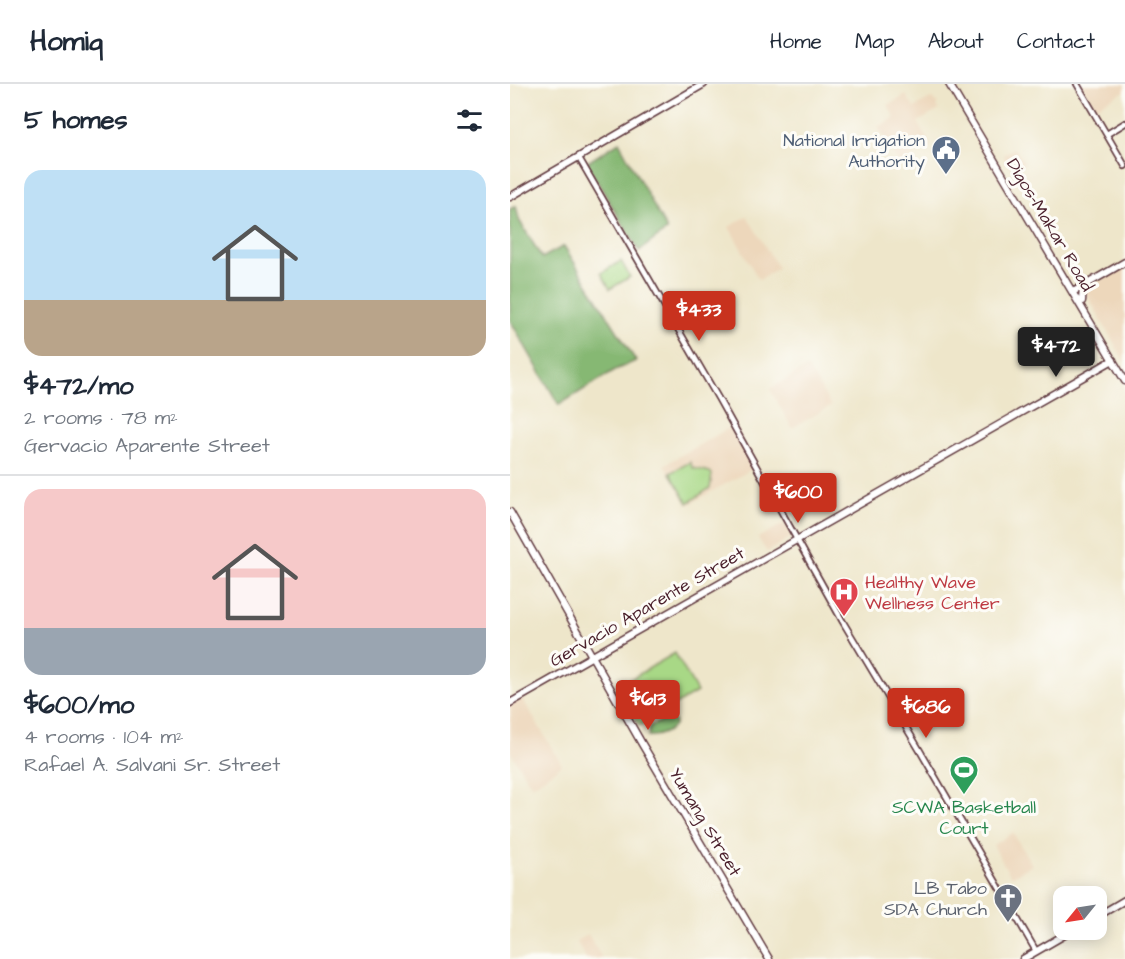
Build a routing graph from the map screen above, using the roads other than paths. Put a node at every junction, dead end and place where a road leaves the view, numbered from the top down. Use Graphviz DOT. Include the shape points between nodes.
graph roads {
  1 [pos="704,84"];
  2 [pos="952,84"];
  3 [pos="1077,84"];
  4 [pos="1125,123"];
  5 [pos="1107,134"];
  6 [pos="579,158"];
  7 [pos="1125,166"];
  8 [pos="510,197"];
  9 [pos="1125,262"];
  10 [pos="1070,281"];
  11 [pos="1083,286"];
  12 [pos="1074,291"];
  13 [pos="1081,303"];
  14 [pos="1110,362"];
  15 [pos="1125,375"];
  16 [pos="1125,381"];
  17 [pos="510,512"];
  18 [pos="796,539"];
  19 [pos="591,656"];
  20 [pos="510,702"];
  21 [pos="1125,900"];
  22 [pos="1107,911"];
  23 [pos="1055,940"];
  24 [pos="1036,951"];
  25 [pos="769,959"];
  26 [pos="1023,959"];
  1 -- 6 [label="main road"];
  2 -- 10 [label="main road, Digos-Makar Road"];
  2 -- 12 [label="main road, Digos-Makar Road"];
  3 -- 5 [label="street"];
  4 -- 5 [label="street"];
  5 -- 7 [label="street"];
  6 -- 8 [label="main road"];
  6 -- 18 [label="street"];
  9 -- 11 [label="main road"];
  10 -- 11 [label="main road"];
  10 -- 12 [label="main road, Digos-Makar Road"];
  11 -- 12 [label="main road"];
  11 -- 13 [label="main road"];
  12 -- 13 [label="main road, Digos-Makar Road"];
  13 -- 14 [label="main road" via="1084,318"];
  13 -- 15 [label="main road, Digos-Makar Road"];
  14 -- 16 [label="main road"];
  14 -- 18 [label="main road, Gervacio Aparente Street"];
  17 -- 19 [label="main road, Yumang Street"];
  18 -- 19 [label="main road, Gervacio Aparente Street"];
  18 -- 24 [label="street"];
  19 -- 20 [label="main road, Gervacio Aparente Street"];
  19 -- 25 [label="main road, Yumang Street"];
  21 -- 22 [label="main road"];
  23 -- 24 [label="main road"];
  24 -- 26 [label="main road"];
}
